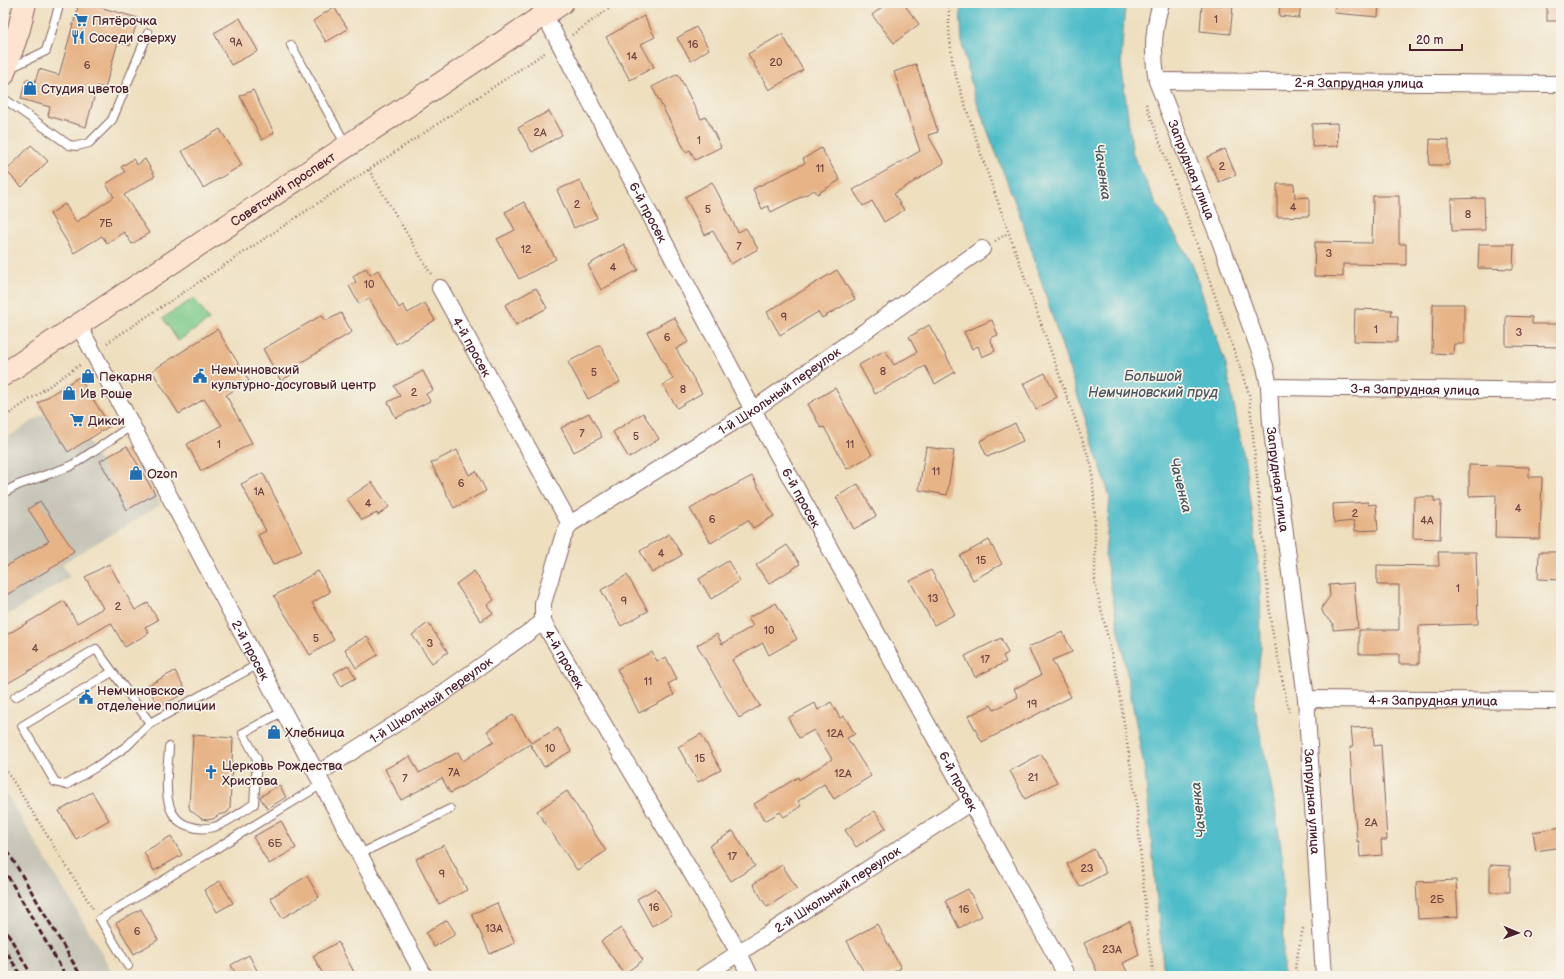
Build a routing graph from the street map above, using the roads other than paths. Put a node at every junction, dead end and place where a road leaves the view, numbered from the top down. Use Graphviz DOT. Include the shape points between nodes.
graph roads {
  1 [pos="25,3"];
  2 [pos="55,3"];
  3 [pos="1162,3"];
  4 [pos="555,6"];
  5 [pos="148,33"];
  6 [pos="291,45"];
  7 [pos="4,72"];
  8 [pos="1157,81"];
  9 [pos="1561,84"];
  10 [pos="3,98"];
  11 [pos="347,145"];
  12 [pos="982,249"];
  13 [pos="440,288"];
  14 [pos="78,324"];
  15 [pos="3,375"];
  16 [pos="1269,387"];
  17 [pos="1561,391"];
  18 [pos="753,410"];
  19 [pos="132,426"];
  20 [pos="3,493"];
  21 [pos="570,524"];
  22 [pos="542,622"];
  23 [pos="259,664"];
  24 [pos="112,672"];
  25 [pos="15,697"];
  26 [pos="1306,699"];
  27 [pos="1561,700"];
  28 [pos="284,711"];
  29 [pos="150,723"];
  30 [pos="169,747"];
  31 [pos="320,779"];
  32 [pos="971,802"];
  33 [pos="450,809"];
  34 [pos="360,854"];
  35 [pos="739,953"];
  36 [pos="128,966"];
  37 [pos="424,976"];
  38 [pos="703,976"];
  39 [pos="750,976"];
  40 [pos="1067,976"];
  41 [pos="1324,976"];
  1 -- 7 [label="street"];
  2 -- 7 [label="lane" via="59,6 46,51"];
  3 -- 8 [label="street, Запрудная улица" via="1154,37"];
  4 -- 11 [label="street, Советский проспект"];
  4 -- 18 [label="street, 6-й просек" via="559,43"];
  5 -- 10 [label="lane" via="112,120 89,143 69,145"];
  6 -- 11 [label="lane"];
  8 -- 9 [label="street, 2-я Запрудная улица"];
  8 -- 16 [label="street, Запрудная улица" via="1219,238 1265,366"];
  11 -- 14 [label="street, Советский проспект"];
  12 -- 18 [label="street, 1-й Школьный переулок"];
  13 -- 21 [label="street, 4-й просек"];
  14 -- 15 [label="street, Советский проспект"];
  14 -- 19 [label="street, 2-й просек"];
  16 -- 17 [label="street, 3-я Запрудная улица"];
  16 -- 26 [label="street, Запрудная улица" via="1271,422"];
  18 -- 21 [label="street, 1-й Школьный переулок"];
  18 -- 32 [label="street, 6-й просек"];
  19 -- 20 [label="lane" via="71,466"];
  19 -- 23 [label="street, 2-й просек"];
  21 -- 22 [label="street, 4-й просек" via="563,537 543,603"];
  22 -- 31 [label="street, 1-й Школьный переулок"];
  22 -- 35 [label="street, 4-й просек"];
  23 -- 28 [label="street, 2-й просек"];
  23 -- 29 [label="lane"];
  24 -- 25 [label="lane" via="96,650"];
  24 -- 29 [label="lane"];
  24 -- 29 [label="lane" via="22,726 55,782 66,785 96,767 127,746"];
  26 -- 27 [label="street, 4-я Запрудная улица"];
  26 -- 41 [label="street, Запрудная улица"];
  28 -- 30 [label="lane" via="243,733 257,759 254,804 213,827 194,828 185,825 172,813 167,792"];
  28 -- 31 [label="street, 2-й просек"];
  31 -- 34 [label="street, 2-й просек"];
  31 -- 36 [label="lane" via="100,919"];
  32 -- 35 [label="street, 2-й Школьный переулок"];
  32 -- 40 [label="street, 6-й просек"];
  33 -- 34 [label="lane"];
  34 -- 37 [label="street, 2-й просек"];
  35 -- 38 [label="street, 2-й Школьный переулок"];
  35 -- 39 [label="street, 4-й просек"];
}
